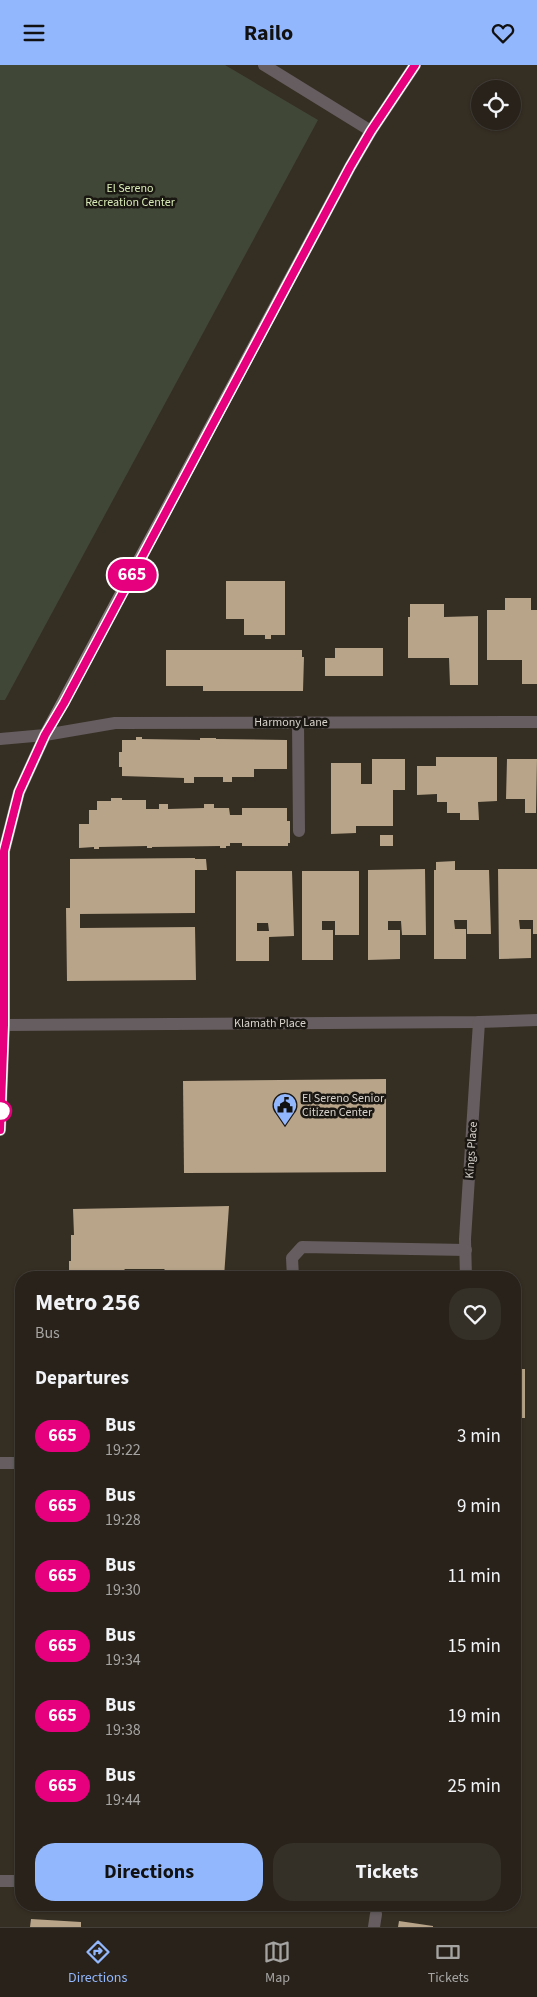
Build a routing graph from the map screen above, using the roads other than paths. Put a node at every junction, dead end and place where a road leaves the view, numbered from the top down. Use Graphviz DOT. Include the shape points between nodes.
graph roads {
  1 [pos="264,65"];
  2 [pos="415,65"];
  3 [pos="371,131"];
  4 [pos="298,722"];
  5 [pos="537,722"];
  6 [pos="45,735"];
  7 [pos="0,739"];
  8 [pos="299,831"];
  9 [pos="2,977"];
  10 [pos="537,1020"];
  11 [pos="479,1022"];
  12 [pos="4,1025"];
  13 [pos="0,1130"];
  14 [pos="466,1249"];
  15 [pos="293,1271"];
  16 [pos="466,1271"];
  17 [pos="0,1463"];
  18 [pos="15,1463"];
  19 [pos="0,1881"];
  20 [pos="15,1881"];
  21 [pos="376,1914"];
  22 [pos="374,1927"];
  1 -- 3 [label="street"];
  2 -- 3 [label="main road"];
  3 -- 6 [label="main road"];
  4 -- 5 [label="street, Harmony Lane"];
  4 -- 6 [label="street, Harmony Lane" via="115,723"];
  4 -- 8 [label="street"];
  6 -- 7 [label="street, Harmony Lane"];
  6 -- 9 [label="main road" via="19,792 4,851"];
  9 -- 12 [label="main road"];
  10 -- 11 [label="street, Klamath Place"];
  11 -- 12 [label="street, Klamath Place"];
  11 -- 14 [label="street, Kings Place"];
  12 -- 13 [label="main road"];
  14 -- 15 [label="street" via="302,1247 292,1258"];
  14 -- 16 [label="street, Kings Place"];
  17 -- 18 [label="street"];
  19 -- 20 [label="street"];
  21 -- 22 [label="street"];
}
